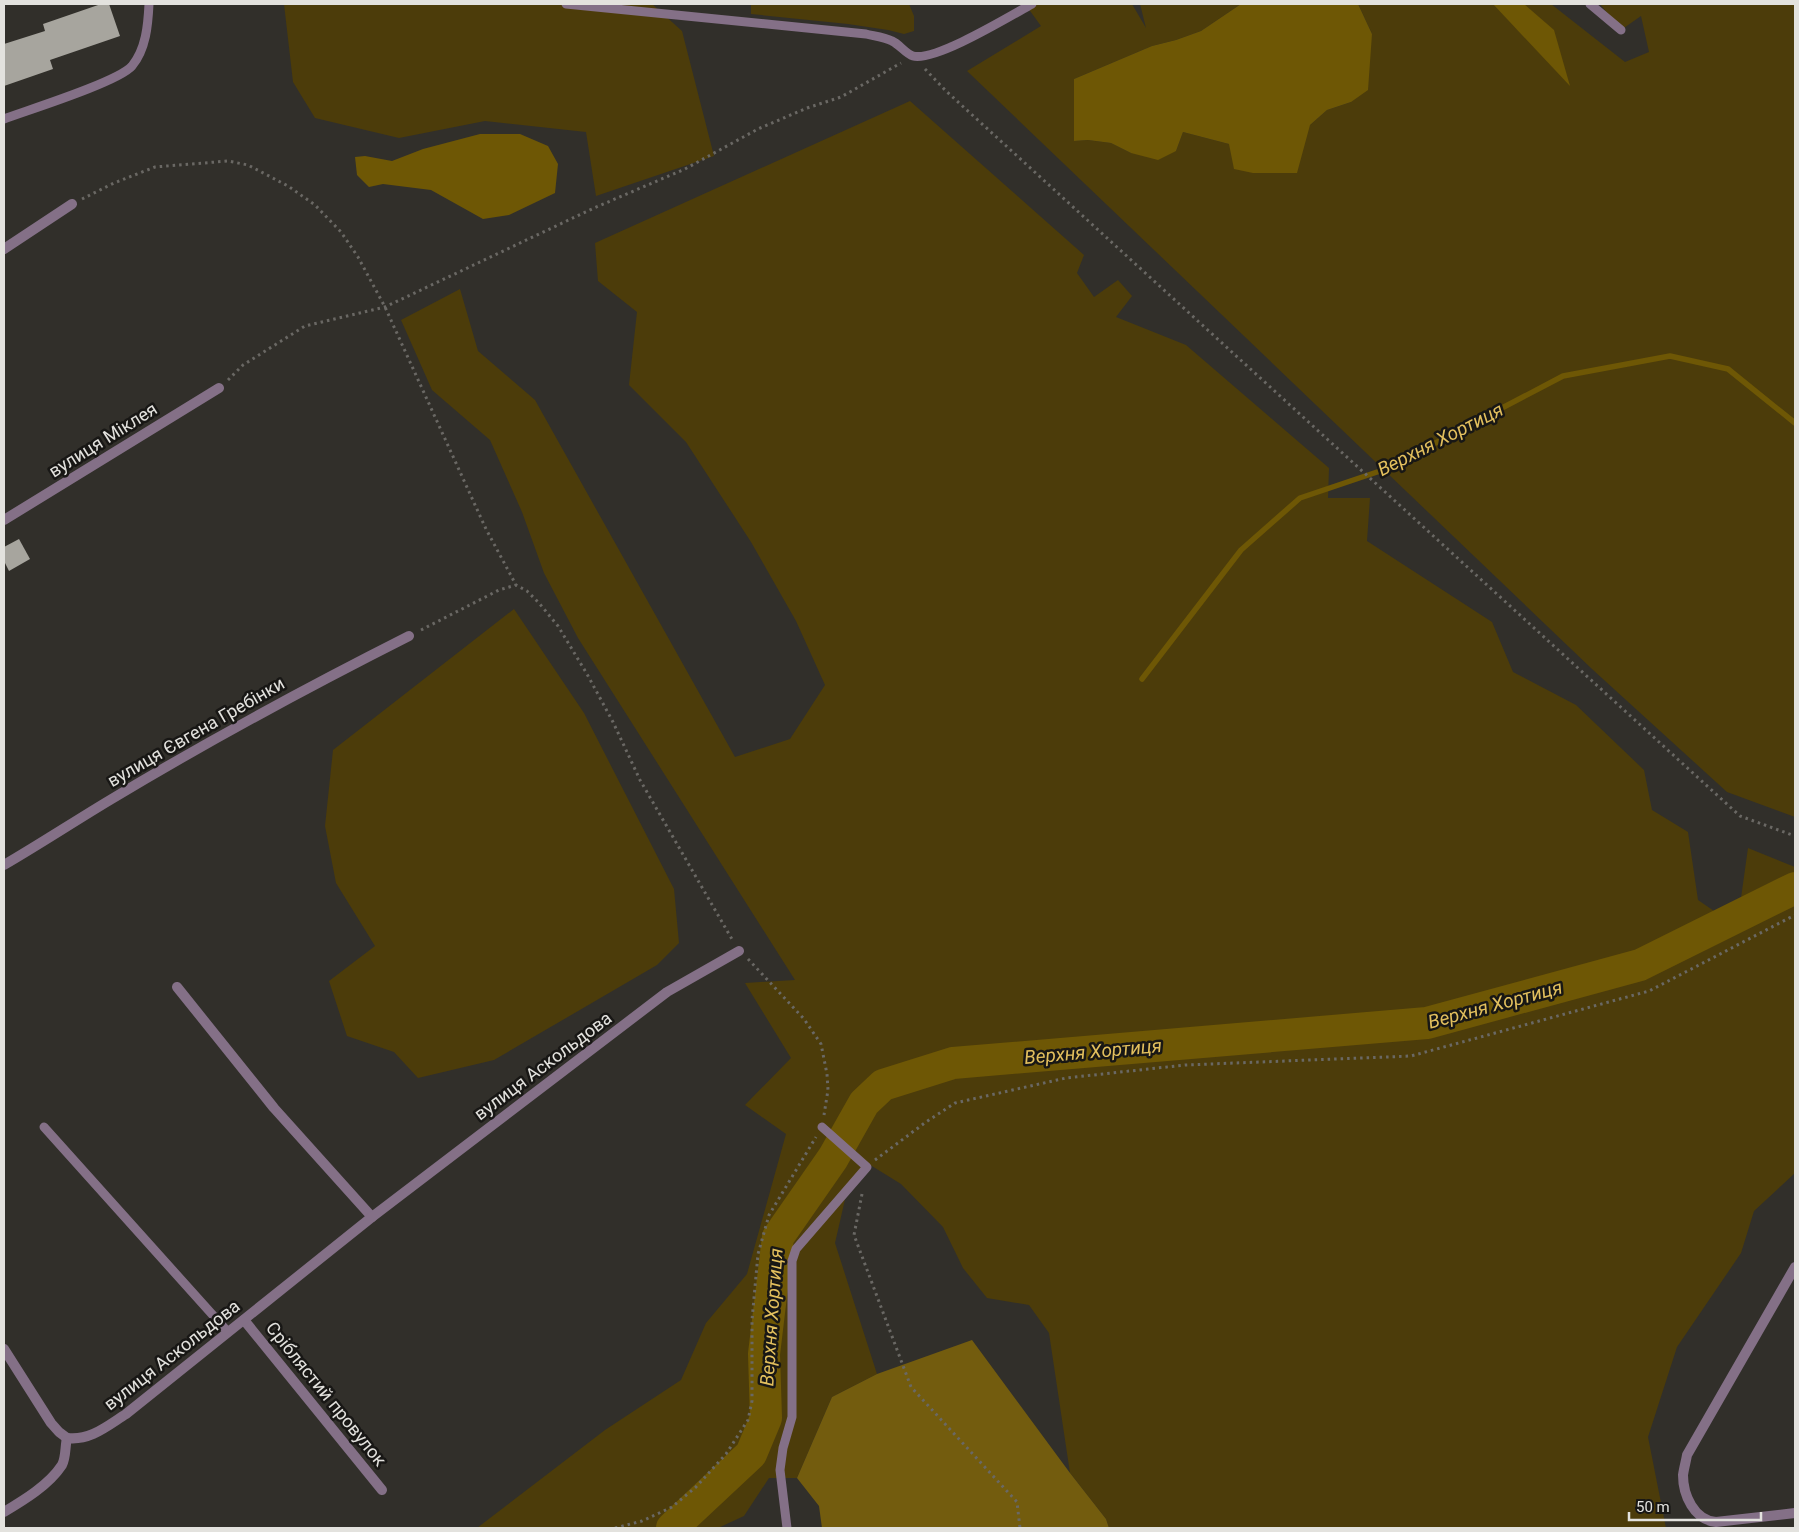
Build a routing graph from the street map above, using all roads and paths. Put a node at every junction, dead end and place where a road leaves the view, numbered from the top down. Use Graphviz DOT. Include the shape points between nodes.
graph roads {
  1 [pos="149,4"];
  2 [pos="566,4"];
  3 [pos="1032,4"];
  4 [pos="1590,4"];
  5 [pos="1621,30"];
  6 [pos="913,56"];
  7 [pos="4,119"];
  8 [pos="72,204"];
  9 [pos="4,249"];
  10 [pos="385,307"];
  11 [pos="219,388"];
  12 [pos="4,520"];
  13 [pos="516,585"];
  14 [pos="409,636"];
  15 [pos="1795,836"];
  16 [pos="4,865"];
  17 [pos="1795,915"];
  18 [pos="739,951"];
  19 [pos="177,987"];
  20 [pos="44,1127"];
  21 [pos="822,1127"];
  22 [pos="867,1167"];
  23 [pos="372,1217"];
  24 [pos="1795,1267"];
  25 [pos="244,1320"];
  26 [pos="228,1332"];
  27 [pos="4,1348"];
  28 [pos="67,1438"];
  29 [pos="382,1490"];
  30 [pos="4,1512"];
  31 [pos="1795,1513"];
  32 [pos="615,1528"];
  33 [pos="787,1528"];
  34 [pos="1020,1528"];
  1 -- 7 [label="lane" via="144,45 131,67 108,81"];
  2 -- 6 [label="lane" via="866,34 892,41"];
  3 -- 6 [label="lane" via="958,44 936,53"];
  4 -- 5 [label="lane"];
  6 -- 10 [label="path" via="841,97 758,129 685,169 594,208"];
  6 -- 15 [label="path" via="946,91 1740,816"];
  8 -- 9 [label="street"];
  8 -- 10 [label="path" via="155,167 228,161 248,165 315,205 341,232"];
  10 -- 11 [label="path" via="305,326 243,365"];
  10 -- 13 [label="path" via="486,529"];
  11 -- 12 [label="street, вулиця Міклея"];
  13 -- 14 [label="path" via="498,590"];
  13 -- 18 [label="path" via="527,591 558,626 588,674 640,780"];
  14 -- 16 [label="street, вулиця Євгена Гребінки" via="250,719"];
  17 -- 22 [label="path" via="1649,991 1411,1056 1176,1066 1066,1078 955,1103"];
  18 -- 21 [label="path" via="804,1020 821,1044 828,1090"];
  18 -- 23 [label="street, вулиця Аскольдова" via="667,992"];
  19 -- 23 [label="street" via="274,1108"];
  20 -- 26 [label="lane"];
  21 -- 22 [label="lane"];
  21 -- 32 [label="path" via="769,1215 758,1254 752,1320 752,1401 748,1420 726,1454 696,1487 672,1507"];
  22 -- 33 [label="lane" via="796,1249 792,1261 792,1417 780,1470"];
  22 -- 34 [label="path" via="854,1234 911,1387 1017,1502"];
  23 -- 25 [label="street, вулиця Аскольдова"];
  24 -- 31 [label="street" via="1687,1455 1683,1473 1684,1487 1693,1510 1709,1522"];
  25 -- 26 [label="street, вулиця Аскольдова"];
  25 -- 29 [label="street, Сріблястий провулок"];
  26 -- 28 [label="street, вулиця Аскольдова" via="126,1414 88,1437"];
  27 -- 28 [label="street" via="51,1423"];
  28 -- 30 [label="street" via="62,1464 49,1480"];
}
